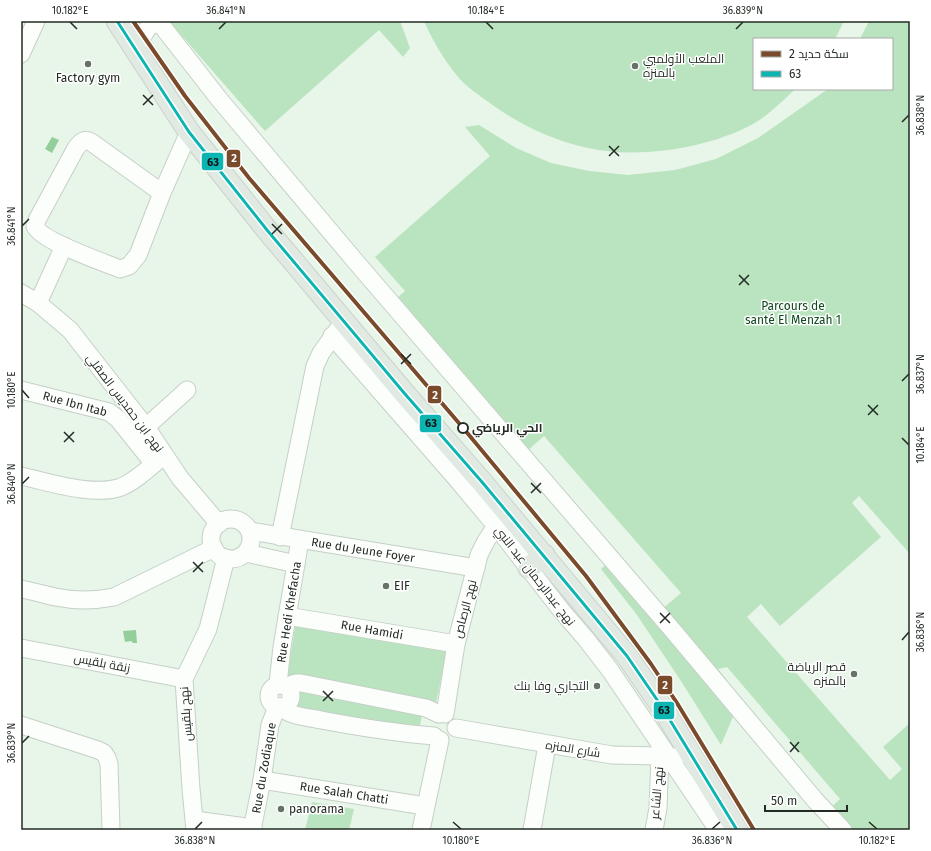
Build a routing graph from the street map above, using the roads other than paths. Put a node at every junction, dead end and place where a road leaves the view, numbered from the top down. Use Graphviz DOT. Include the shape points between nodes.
graph roads {
  1 [pos="117,21"];
  2 [pos="33,22"];
  3 [pos="135,50"];
  4 [pos="21,54"];
  5 [pos="189,132"];
  6 [pos="162,193"];
  7 [pos="64,246"];
  8 [pos="21,293"];
  9 [pos="38,304"];
  10 [pos="342,318"];
  11 [pos="332,336"];
  12 [pos="21,390"];
  13 [pos="187,390"];
  14 [pos="146,426"];
  15 [pos="159,459"];
  16 [pos="21,476"];
  17 [pos="503,520"];
  18 [pos="219,524"];
  19 [pos="250,531"];
  20 [pos="280,537"];
  21 [pos="300,540"];
  22 [pos="220,553"];
  23 [pos="246,553"];
  24 [pos="536,562"];
  25 [pos="296,564"];
  26 [pos="476,568"];
  27 [pos="21,589"];
  28 [pos="287,616"];
  29 [pos="456,644"];
  30 [pos="21,648"];
  31 [pos="184,679"];
  32 [pos="283,685"];
  33 [pos="279,707"];
  34 [pos="442,714"];
  35 [pos="21,724"];
  36 [pos="456,728"];
  37 [pos="437,738"];
  38 [pos="547,745"];
  39 [pos="690,754"];
  40 [pos="665,757"];
  41 [pos="262,780"];
  42 [pos="425,806"];
  43 [pos="195,825"];
  44 [pos="252,829"];
  45 [pos="111,830"];
  46 [pos="421,830"];
  47 [pos="532,830"];
  48 [pos="654,830"];
  49 [pos="718,830"];
  50 [pos="737,830"];
  51 [pos="843,830"];
  1 -- 3 [label="main road"];
  2 -- 4 [label="street"];
  3 -- 5 [label="main road"];
  3 -- 51 [label="street" via="149,26 154,23 162,26 219,99 356,262"];
  5 -- 6 [label="street"];
  5 -- 10 [label="main road" via="267,230"];
  6 -- 7 [label="street" via="138,254 130,266 120,269"];
  6 -- 7 [label="street" via="92,142 84,140 76,148 35,223 38,230"];
  7 -- 9 [label="street"];
  8 -- 9 [label="street, نهج ابن حمديس الصقلي"];
  9 -- 14 [label="street, نهج ابن حمديس الصقلي" via="70,330"];
  10 -- 11 [label="street" via="341,325"];
  10 -- 17 [label="main road"];
  11 -- 17 [label="street, نهج عبدالرحمان عبد النبي"];
  11 -- 20 [label="street" via="315,366"];
  12 -- 15 [label="street, Rue Ibn Itab" via="109,412"];
  13 -- 14 [label="street"];
  14 -- 15 [label="street, نهج ابن حمديس الصقلي"];
  15 -- 16 [label="street" via="122,487 107,490 92,491"];
  15 -- 18 [label="street, نهج ابن حمديس الصقلي" via="180,478"];
  17 -- 24 [label="main road"];
  17 -- 26 [label="street, نهج الرصاص" via="486,541"];
  18 -- 19 [label="street" via="227,520 236,520"];
  18 -- 22 [label="street" via="211,539"];
  19 -- 20 [label="street, Rue du Jeune Foyer"];
  19 -- 23 [label="street" via="250,547"];
  20 -- 21 [label="street, Rue du Jeune Foyer"];
  21 -- 25 [label="street, Rue Hedi Khefacha"];
  21 -- 26 [label="street, Rue du Jeune Foyer"];
  22 -- 23 [label="street" via="236,559"];
  22 -- 27 [label="street" via="114,597 78,600"];
  22 -- 31 [label="street, نهج بلقيس" via="208,629"];
  23 -- 25 [label="street"];
  24 -- 39 [label="main road" via="627,656"];
  24 -- 40 [label="street, نهج عبدالرحمان عبد النبي" via="561,610 610,670"];
  25 -- 28 [label="street, Rue Hedi Khefacha"];
  26 -- 29 [label="street, نهج الرصاص"];
  28 -- 29 [label="street, Rue Hamidi"];
  28 -- 32 [label="street, Rue Hedi Khefacha" via="282,646"];
  29 -- 34 [label="street, نهج الرصاص"];
  30 -- 31 [label="street, زنقة بلقيس"];
  31 -- 43 [label="street, نهج بلقيس"];
  32 -- 33 [label="street, Rue Hedi Khefacha" via="290,689 291,698 286,705"];
  32 -- 34 [label="street" via="301,683 426,708"];
  33 -- 37 [label="street" via="290,713 337,723"];
  33 -- 41 [label="street, Rue du Zodiaque" via="270,725"];
  34 -- 36 [label="street" via="453,719"];
  34 -- 37 [label="street, نهج الرصاص" via="430,724"];
  35 -- 45 [label="street" via="104,753 109,764"];
  36 -- 37 [label="street" via="453,735 447,739"];
  36 -- 38 [label="street, شارع المنزه"];
  37 -- 42 [label="street, نهج الرصاص"];
  38 -- 40 [label="street, شارع المنزه" via="612,755"];
  38 -- 47 [label="street"];
  39 -- 40 [label="street, شارع المنزه"];
  39 -- 50 [label="main road"];
  40 -- 48 [label="street, نهج الشاعر"];
  40 -- 49 [label="street, نهج عبدالرحمان عبد النبي"];
  41 -- 42 [label="street, Rue Salah Chatti"];
  41 -- 44 [label="street, Rue du Zodiaque"];
  42 -- 46 [label="street, نهج الرصاص"];
  43 -- 44 [label="street"];
}
